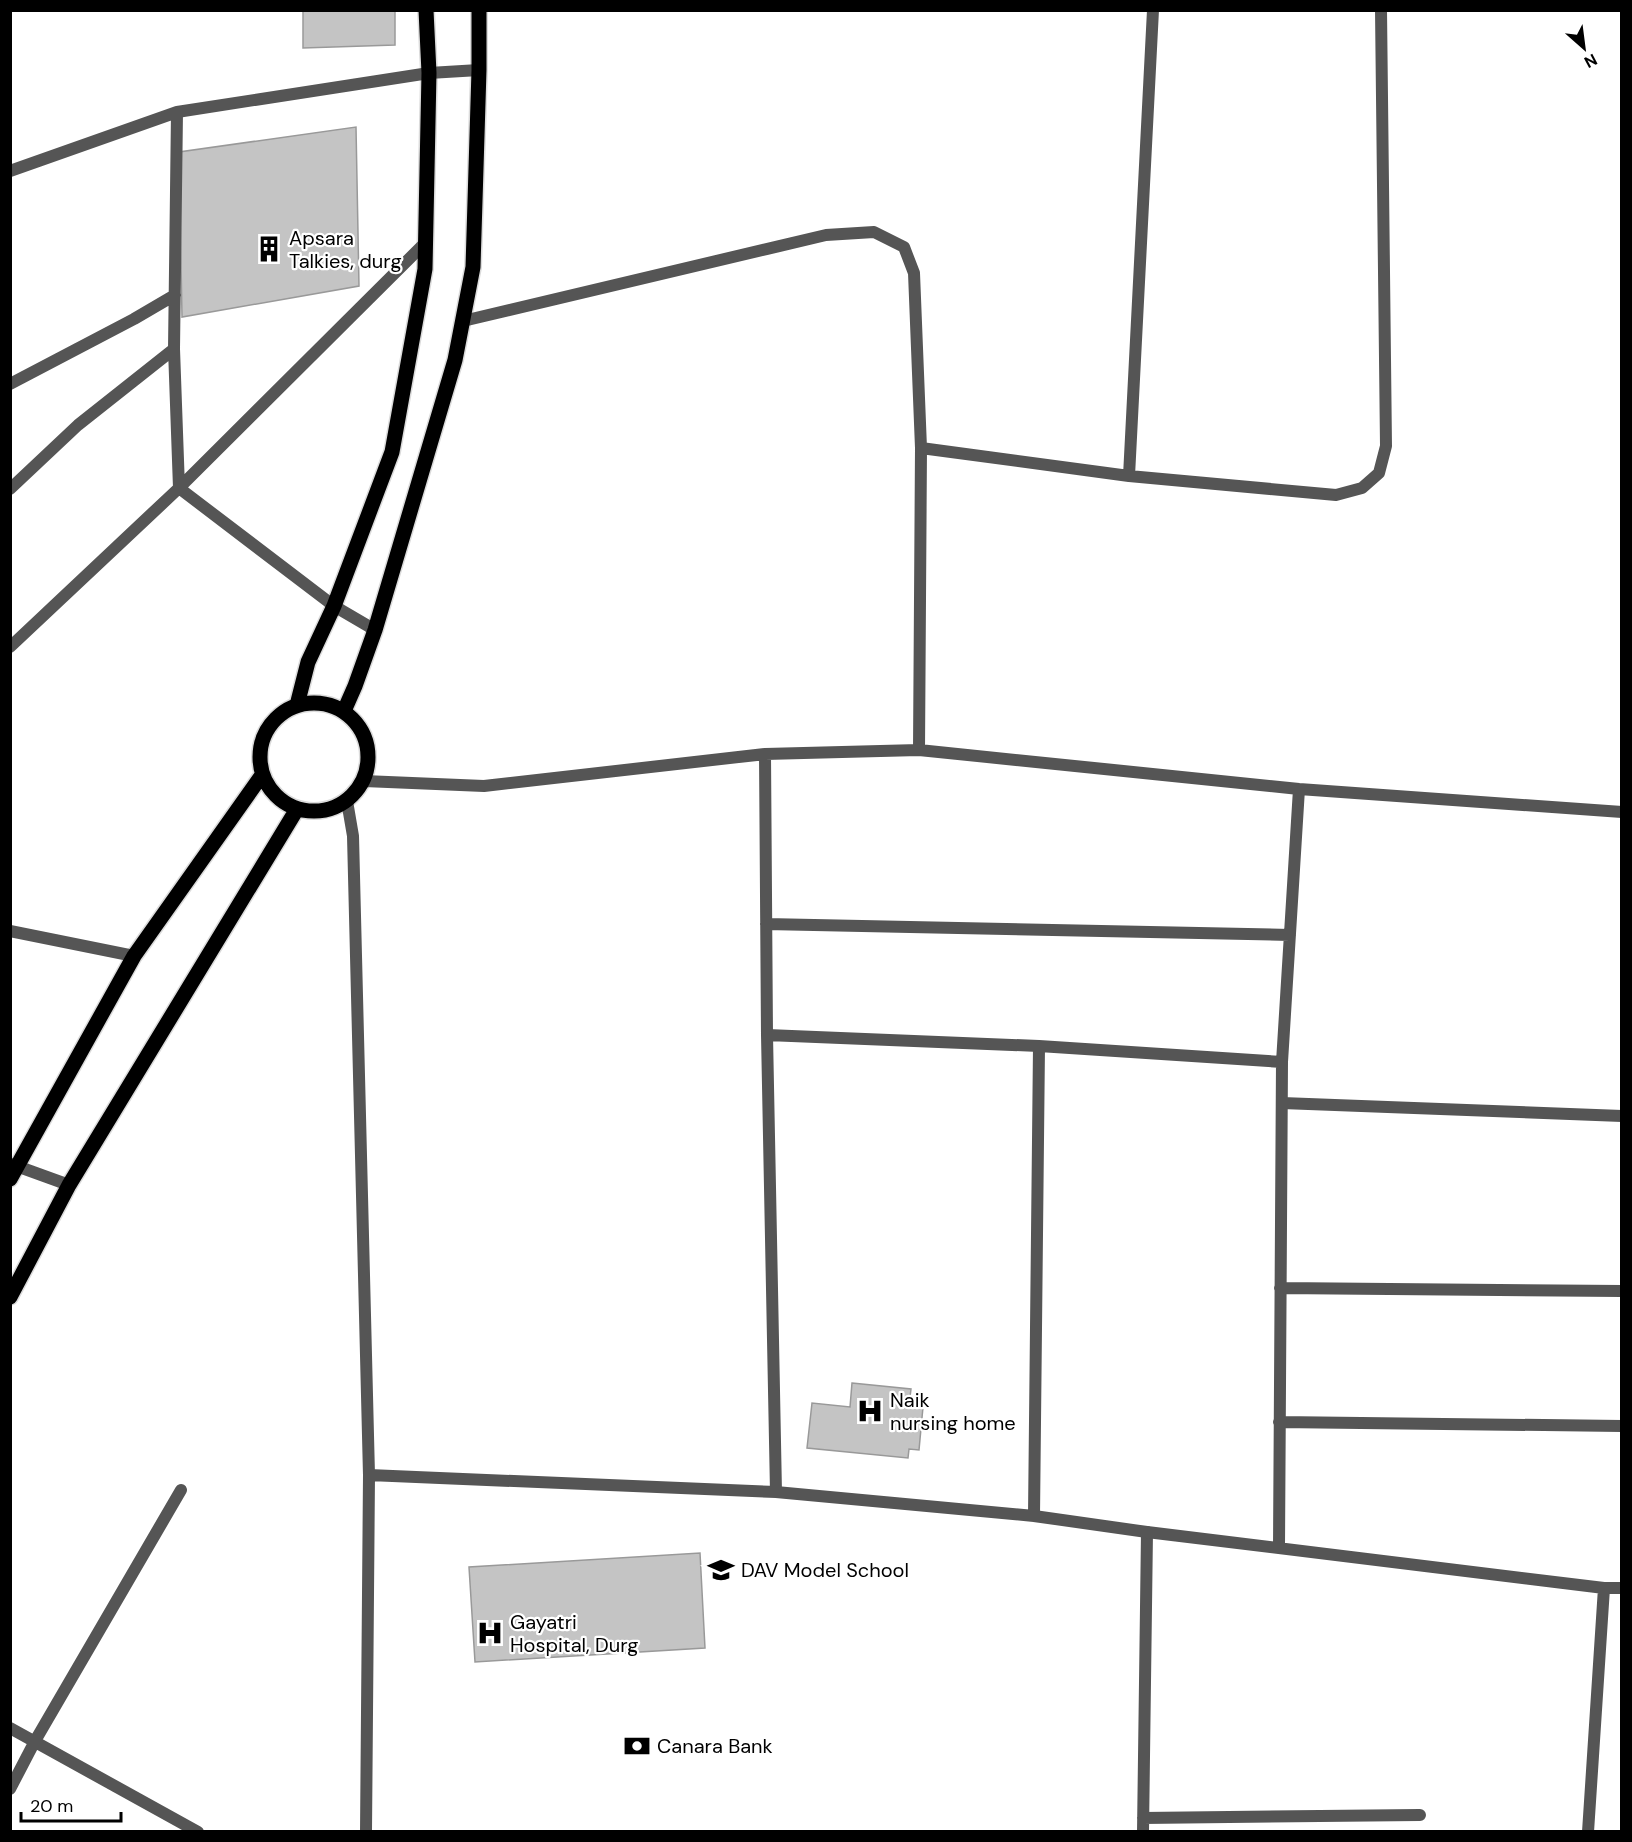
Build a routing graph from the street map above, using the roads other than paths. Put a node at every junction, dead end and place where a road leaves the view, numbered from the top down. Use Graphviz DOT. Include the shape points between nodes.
graph roads {
  1 [pos="426,10"];
  2 [pos="479,10"];
  3 [pos="1153,10"];
  4 [pos="1382,10"];
  5 [pos="479,70"];
  6 [pos="429,73"];
  7 [pos="177,112"];
  8 [pos="11,168"];
  9 [pos="425,243"];
  10 [pos="175,295"];
  11 [pos="463,321"];
  12 [pos="174,349"];
  13 [pos="10,384"];
  14 [pos="921,448"];
  15 [pos="1129,476"];
  16 [pos="179,488"];
  17 [pos="10,489"];
  18 [pos="334,606"];
  19 [pos="375,630"];
  20 [pos="10,647"];
  21 [pos="297,705"];
  22 [pos="344,711"];
  23 [pos="919,750"];
  24 [pos="765,754"];
  25 [pos="262,775"];
  26 [pos="364,781"];
  27 [pos="1299,789"];
  28 [pos="347,801"];
  29 [pos="297,809"];
  30 [pos="1622,812"];
  31 [pos="766,924"];
  32 [pos="10,931"];
  33 [pos="1290,935"];
  34 [pos="134,956"];
  35 [pos="767,1035"];
  36 [pos="1039,1046"];
  37 [pos="1282,1062"];
  38 [pos="1282,1103"];
  39 [pos="1622,1116"];
  40 [pos="13,1169"];
  41 [pos="69,1185"];
  42 [pos="1280,1288"];
  43 [pos="1622,1291"];
  44 [pos="10,1297"];
  45 [pos="1280,1422"];
  46 [pos="1622,1426"];
  47 [pos="369,1475"];
  48 [pos="181,1490"];
  49 [pos="776,1492"];
  50 [pos="1034,1516"];
  51 [pos="1147,1532"];
  52 [pos="1279,1547"];
  53 [pos="1604,1588"];
  54 [pos="1622,1588"];
  55 [pos="10,1728"];
  56 [pos="35,1741"];
  57 [pos="10,1789"];
  58 [pos="1420,1815"];
  59 [pos="1143,1818"];
  60 [pos="198,1832"];
  61 [pos="366,1832"];
  62 [pos="1143,1832"];
  63 [pos="1588,1832"];
  1 -- 6 [label="main road"];
  2 -- 5 [label="main road"];
  3 -- 15 [label="street"];
  4 -- 15 [label="street" via="1386,446 1379,473 1362,488 1336,495"];
  5 -- 6 [label="street"];
  5 -- 11 [label="main road" via="473,267"];
  6 -- 7 [label="street"];
  6 -- 9 [label="main road"];
  7 -- 8 [label="street"];
  7 -- 10 [label="street"];
  9 -- 16 [label="street"];
  9 -- 18 [label="main road" via="425,269 392,452"];
  10 -- 12 [label="street"];
  10 -- 13 [label="street"];
  11 -- 14 [label="street" via="826,235 874,232 904,247 914,273"];
  11 -- 19 [label="main road"];
  12 -- 16 [label="street"];
  12 -- 17 [label="street" via="78,425"];
  14 -- 15 [label="street"];
  14 -- 23 [label="street"];
  16 -- 18 [label="street"];
  16 -- 20 [label="street"];
  18 -- 19 [label="street"];
  18 -- 21 [label="main road" via="308,662"];
  19 -- 22 [label="main road"];
  21 -- 22 [label="main road" via="313,702"];
  21 -- 25 [label="main road" via="269,726 259,758"];
  22 -- 26 [label="main road" via="362,730 369,755"];
  23 -- 24 [label="street"];
  23 -- 27 [label="street"];
  24 -- 26 [label="street" via="484,786"];
  24 -- 31 [label="street"];
  25 -- 29 [label="main road" via="275,796"];
  25 -- 34 [label="main road"];
  26 -- 28 [label="main road"];
  27 -- 30 [label="street"];
  27 -- 33 [label="street"];
  28 -- 29 [label="main road" via="323,812"];
  28 -- 47 [label="street" via="353,837"];
  29 -- 41 [label="main road"];
  31 -- 33 [label="street"];
  31 -- 35 [label="street"];
  32 -- 34 [label="street"];
  33 -- 37 [label="street"];
  34 -- 40 [label="main road"];
  35 -- 36 [label="street"];
  35 -- 49 [label="street"];
  36 -- 37 [label="street"];
  36 -- 50 [label="street"];
  37 -- 38 [label="street"];
  38 -- 39 [label="street"];
  38 -- 42 [label="street"];
  40 -- 41 [label="street"];
  41 -- 44 [label="main road"];
  42 -- 43 [label="street"];
  42 -- 45 [label="street"];
  45 -- 46 [label="street"];
  45 -- 52 [label="street"];
  47 -- 49 [label="street"];
  47 -- 61 [label="street"];
  48 -- 56 [label="street"];
  49 -- 50 [label="street"];
  50 -- 51 [label="street"];
  51 -- 52 [label="street"];
  51 -- 59 [label="street"];
  52 -- 53 [label="street"];
  53 -- 54 [label="street"];
  53 -- 63 [label="street"];
  55 -- 56 [label="street"];
  56 -- 57 [label="street"];
  56 -- 60 [label="street"];
  58 -- 59 [label="street"];
  59 -- 62 [label="street"];
}
